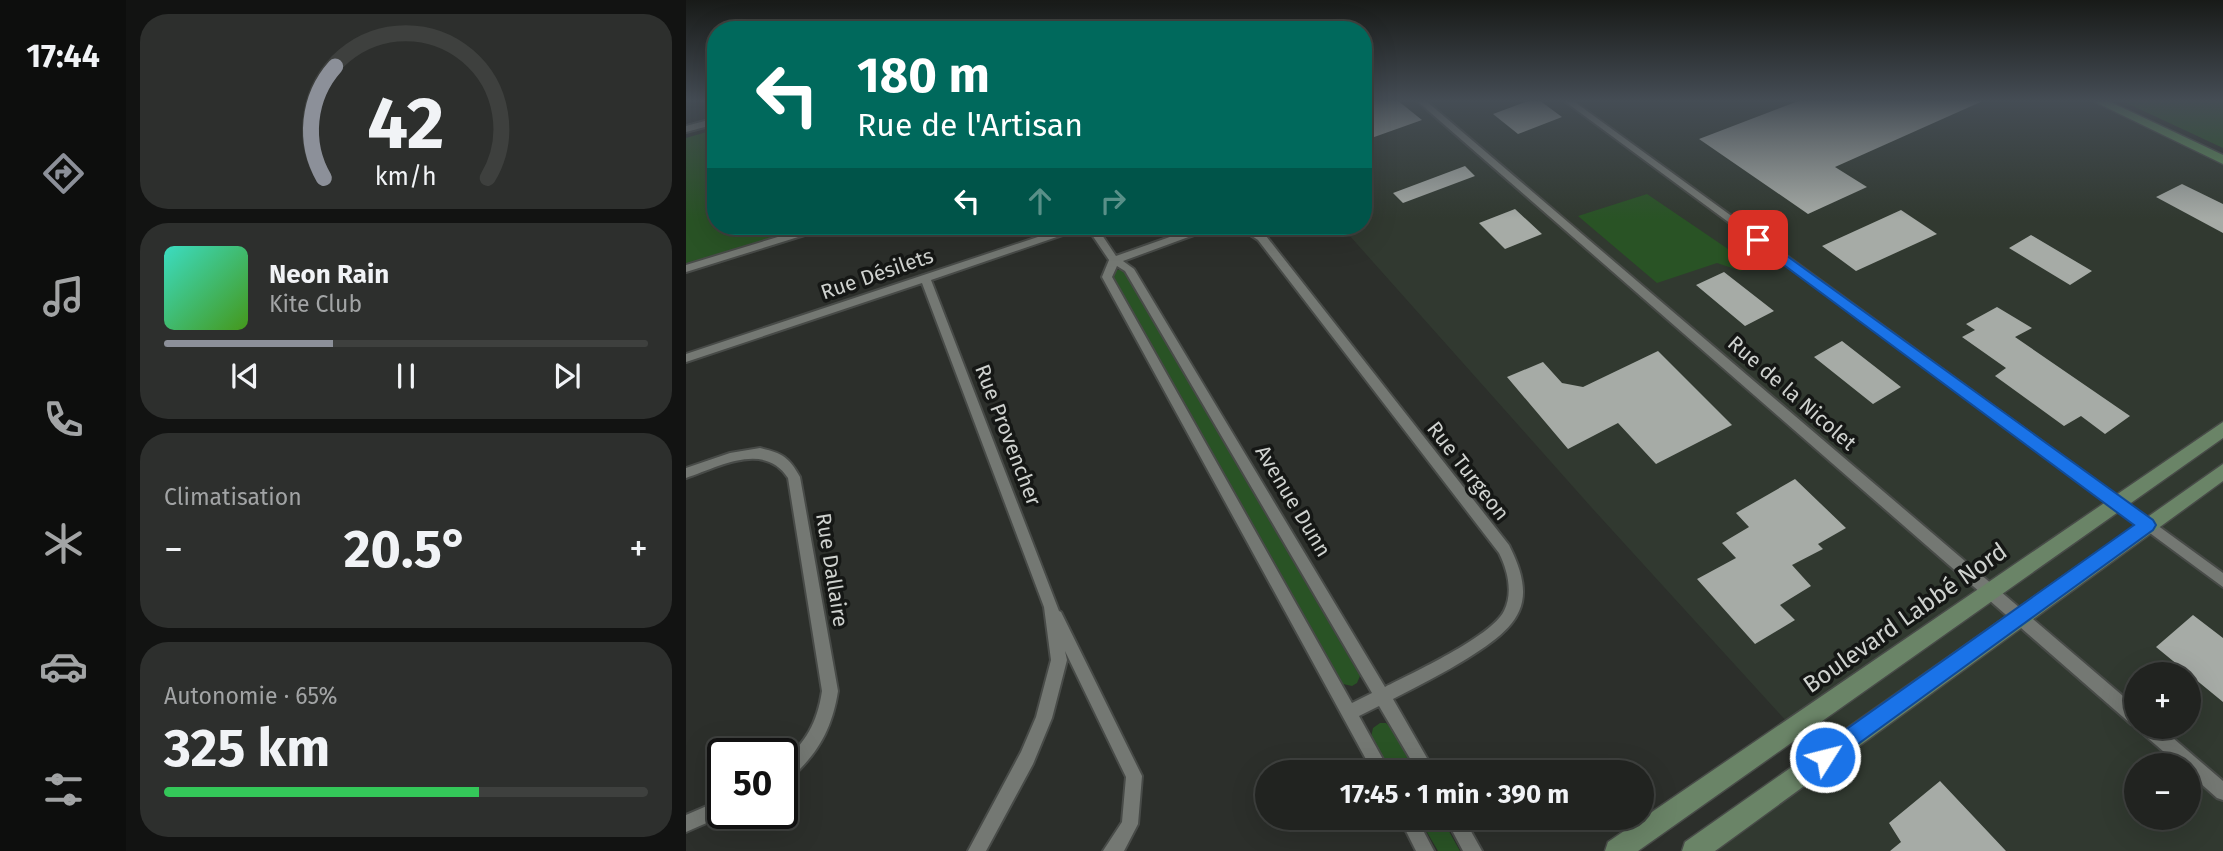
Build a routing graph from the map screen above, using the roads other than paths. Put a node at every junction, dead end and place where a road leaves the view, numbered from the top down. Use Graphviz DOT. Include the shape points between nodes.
graph roads {
  1 [pos="1466,140"];
  2 [pos="1621,140"];
  3 [pos="2180,140"];
  4 [pos="2223,160"];
  5 [pos="797,235"];
  6 [pos="1053,235"];
  7 [pos="1097,235"];
  8 [pos="1185,235"];
  9 [pos="1258,235"];
  10 [pos="1114,260"];
  11 [pos="686,269"];
  12 [pos="925,278"];
  13 [pos="686,358"];
  14 [pos="2223,429"];
  15 [pos="2223,471"];
  16 [pos="686,473"];
  17 [pos="2117,502"];
  18 [pos="2147,525"];
  19 [pos="2223,581"];
  20 [pos="1989,591"];
  21 [pos="1051,607"];
  22 [pos="2020,617"];
  23 [pos="1383,696"];
  24 [pos="2124,707"];
  25 [pos="1349,713"];
  26 [pos="2162,739"];
  27 [pos="1375,760"];
  28 [pos="1420,760"];
  29 [pos="798,761"];
  30 [pos="2223,792"];
  31 [pos="707,814"];
  32 [pos="686,824"];
  33 [pos="1414,830"];
  34 [pos="1461,830"];
  35 [pos="976,851"];
  36 [pos="1112,851"];
  37 [pos="1426,851"];
  38 [pos="1473,851"];
  39 [pos="1617,851"];
  40 [pos="1695,851"];
  1 -- 20 [label="street, Rue de la Nicolet"];
  2 -- 17 [label="street"];
  3 -- 4 [label="main road"];
  5 -- 11 [label="street"];
  6 -- 12 [label="street, Rue Désilets"];
  7 -- 10 [label="street, Avenue Dunn"];
  8 -- 10 [label="street"];
  9 -- 23 [label="street, Rue Turgeon" via="1514,566 1517,590 1507,620 1483,639"];
  10 -- 23 [label="street, Avenue Dunn" via="1129,269"];
  10 -- 25 [label="street" via="1107,277"];
  12 -- 13 [label="street, Rue Désilets"];
  12 -- 21 [label="street, Rue Provencher"];
  14 -- 17 [label="main road, Boulevard Labbé Nord"];
  15 -- 18 [label="main road"];
  16 -- 29 [label="street, Rue Dallaire" via="753,452 775,455 794,477 830,691 828,716 811,748"];
  17 -- 18 [label="street"];
  17 -- 20 [label="main road, Boulevard Labbé Nord"];
  18 -- 19 [label="street"];
  18 -- 22 [label="main road"];
  20 -- 22 [label="street, Rue de la Nicolet"];
  20 -- 39 [label="main road, Boulevard Labbé Nord"];
  21 -- 35 [label="street, Rue Provencher" via="1059,660 1044,718"];
  21 -- 36 [label="street, Rue Provencher" via="1134,776 1130,824"];
  22 -- 24 [label="street, Rue de la Nicolet"];
  22 -- 40 [label="main road"];
  23 -- 25 [label="street, Rue Turgeon"];
  23 -- 28 [label="street, Avenue Dunn"];
  25 -- 27 [label="street"];
  26 -- 30 [label="street"];
  31 -- 32 [label="street"];
  33 -- 37 [label="street"];
  34 -- 38 [label="street"];
}
